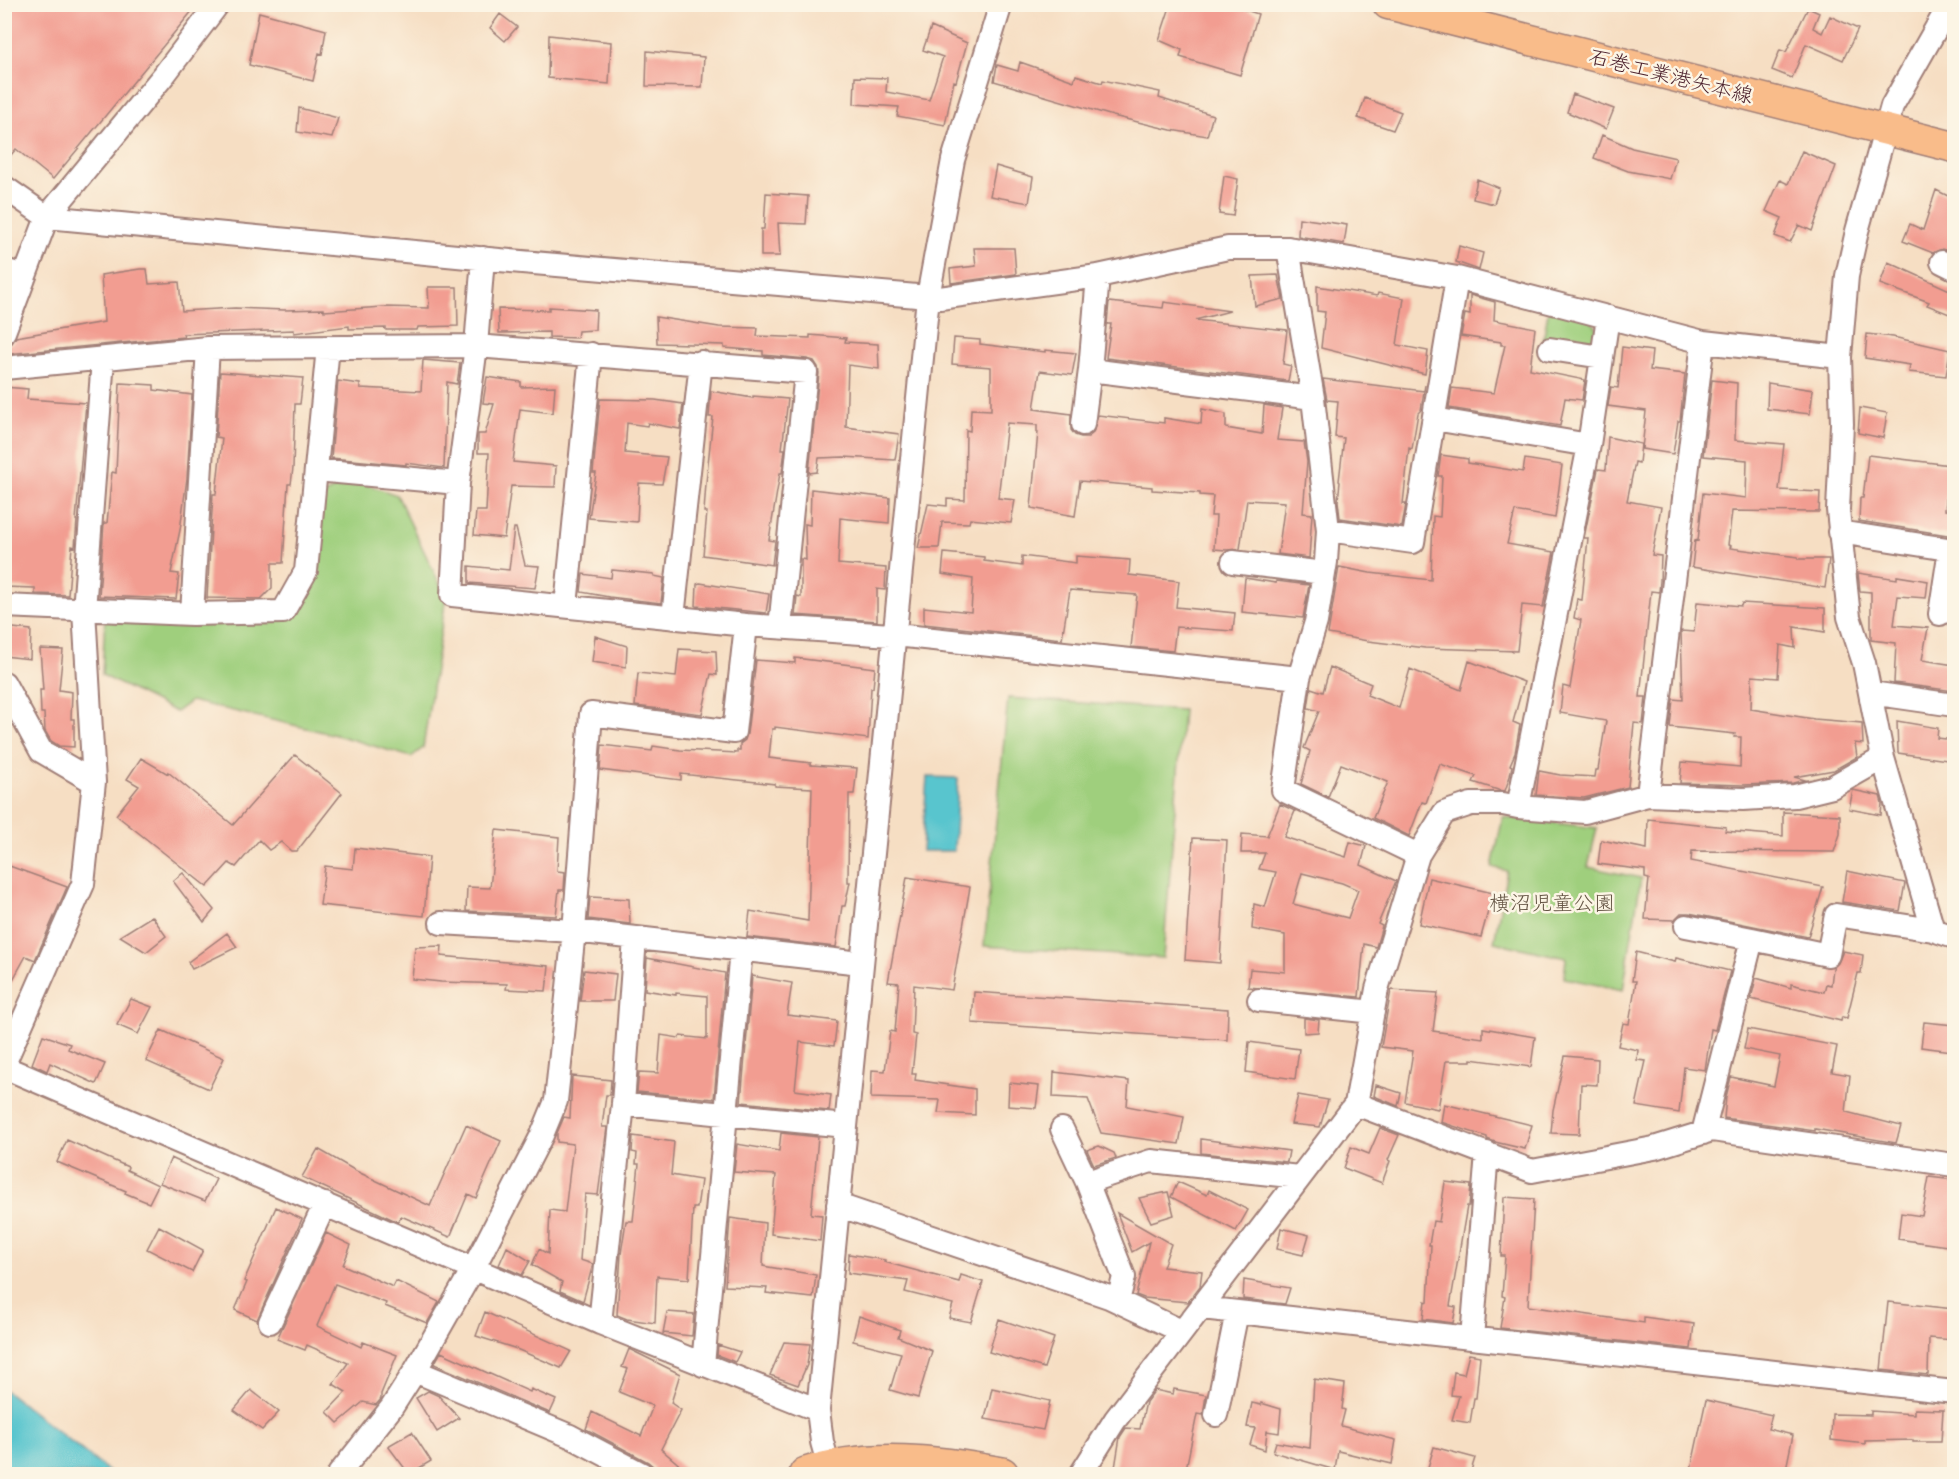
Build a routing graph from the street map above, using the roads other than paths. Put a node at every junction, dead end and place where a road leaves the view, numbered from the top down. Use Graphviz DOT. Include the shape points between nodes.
graph roads {
  1 [pos="218,4"];
  2 [pos="1001,4"];
  3 [pos="1388,4"];
  4 [pos="1950,4"];
  5 [pos="1885,131"];
  6 [pos="1954,147"];
  7 [pos="4,187"];
  8 [pos="47,217"];
  9 [pos="1288,248"];
  10 [pos="483,258"];
  11 [pos="15,273"];
  12 [pos="1098,276"];
  13 [pos="1457,278"];
  14 [pos="928,297"];
  15 [pos="1608,317"];
  16 [pos="4,332"];
  17 [pos="1703,342"];
  18 [pos="476,346"];
  19 [pos="328,347"];
  20 [pos="208,348"];
  21 [pos="1550,349"];
  22 [pos="591,354"];
  23 [pos="1602,357"];
  24 [pos="1840,357"];
  25 [pos="103,359"];
  26 [pos="701,362"];
  27 [pos="4,368"];
  28 [pos="1090,370"];
  29 [pos="1313,398"];
  30 [pos="1434,419"];
  31 [pos="1083,424"];
  32 [pos="1589,445"];
  33 [pos="316,470"];
  34 [pos="458,483"];
  35 [pos="1328,530"];
  36 [pos="1839,532"];
  37 [pos="1952,550"];
  38 [pos="1233,562"];
  39 [pos="1324,573"];
  40 [pos="4,606"];
  41 [pos="566,606"];
  42 [pos="84,610"];
  43 [pos="192,614"];
  44 [pos="1940,614"];
  45 [pos="673,617"];
  46 [pos="746,625"];
  47 [pos="780,627"];
  48 [pos="894,635"];
  49 [pos="1299,678"];
  50 [pos="4,683"];
  51 [pos="1871,693"];
  52 [pos="1954,705"];
  53 [pos="1883,758"];
  54 [pos="94,782"];
  55 [pos="1648,795"];
  56 [pos="1518,807"];
  57 [pos="1418,855"];
  58 [pos="441,923"];
  59 [pos="1686,926"];
  60 [pos="1933,930"];
  61 [pos="574,931"];
  62 [pos="1954,937"];
  63 [pos="635,938"];
  64 [pos="1752,939"];
  65 [pos="741,950"];
  66 [pos="861,963"];
  67 [pos="1259,1000"];
  68 [pos="1373,1012"];
  69 [pos="4,1066"];
  70 [pos="622,1104"];
  71 [pos="1356,1104"];
  72 [pos="726,1114"];
  73 [pos="846,1126"];
  74 [pos="1062,1129"];
  75 [pos="1703,1133"];
  76 [pos="1487,1154"];
  77 [pos="1954,1165"];
  78 [pos="1299,1177"];
  79 [pos="1087,1182"];
  80 [pos="325,1204"];
  81 [pos="838,1205"];
  82 [pos="474,1269"];
  83 [pos="1118,1301"];
  84 [pos="1202,1308"];
  85 [pos="1237,1312"];
  86 [pos="270,1322"];
  87 [pos="600,1323"];
  88 [pos="1181,1331"];
  89 [pos="1472,1338"];
  90 [pos="703,1365"];
  91 [pos="415,1371"];
  92 [pos="1954,1392"];
  93 [pos="818,1410"];
  94 [pos="1216,1415"];
  95 [pos="818,1471"];
  96 [pos="339,1474"];
  97 [pos="642,1474"];
  98 [pos="1002,1474"];
  99 [pos="1081,1474"];
  1 -- 8 [label="street"];
  2 -- 14 [label="street" via="952,160"];
  3 -- 5 [label="main road, 石巻工業港矢本線"];
  4 -- 5 [label="street" via="1892,106"];
  5 -- 6 [label="main road, 石巻工業港矢本線"];
  5 -- 24 [label="street" via="1847,276"];
  7 -- 8 [label="street"];
  8 -- 10 [label="street"];
  8 -- 11 [label="street"];
  9 -- 12 [label="street" via="1228,248"];
  9 -- 13 [label="street"];
  9 -- 29 [label="street"];
  10 -- 14 [label="street"];
  10 -- 18 [label="street"];
  11 -- 16 [label="street"];
  12 -- 14 [label="street"];
  12 -- 28 [label="street"];
  13 -- 15 [label="street"];
  13 -- 30 [label="street"];
  14 -- 48 [label="street"];
  15 -- 17 [label="street"];
  15 -- 23 [label="street"];
  17 -- 24 [label="street"];
  17 -- 55 [label="street"];
  18 -- 19 [label="street"];
  18 -- 22 [label="street"];
  18 -- 34 [label="street"];
  19 -- 20 [label="street"];
  19 -- 33 [label="street"];
  20 -- 25 [label="street"];
  20 -- 43 [label="street"];
  21 -- 23 [label="street"];
  22 -- 26 [label="street"];
  22 -- 41 [label="street"];
  23 -- 32 [label="street"];
  24 -- 36 [label="street"];
  25 -- 27 [label="street"];
  25 -- 42 [label="street"];
  26 -- 45 [label="street"];
  26 -- 47 [label="street" via="806,372"];
  28 -- 29 [label="street"];
  28 -- 31 [label="street"];
  29 -- 35 [label="street"];
  30 -- 32 [label="street"];
  30 -- 35 [label="street" via="1413,542"];
  32 -- 56 [label="street"];
  33 -- 34 [label="street"];
  33 -- 43 [label="street" via="306,572 283,612"];
  34 -- 41 [label="street" via="452,595"];
  35 -- 39 [label="street"];
  36 -- 37 [label="street"];
  36 -- 51 [label="street" via="1849,617"];
  37 -- 44 [label="street"];
  38 -- 39 [label="street"];
  39 -- 49 [label="street" via="1316,622"];
  40 -- 42 [label="street"];
  41 -- 45 [label="street"];
  42 -- 43 [label="street"];
  42 -- 54 [label="street"];
  45 -- 46 [label="street"];
  46 -- 47 [label="street"];
  46 -- 61 [label="street" via="734,732 591,714"];
  47 -- 48 [label="street"];
  48 -- 49 [label="street"];
  48 -- 66 [label="street"];
  49 -- 57 [label="street" via="1284,790"];
  50 -- 54 [label="street" via="41,751"];
  51 -- 52 [label="street"];
  51 -- 53 [label="street"];
  53 -- 55 [label="street" via="1832,787 1796,795 1743,799"];
  53 -- 60 [label="street"];
  54 -- 69 [label="street" via="83,884"];
  55 -- 56 [label="street" via="1585,812"];
  56 -- 57 [label="street" via="1471,804 1444,813"];
  57 -- 68 [label="street"];
  58 -- 61 [label="street"];
  59 -- 64 [label="street"];
  60 -- 62 [label="street"];
  60 -- 64 [label="street" via="1836,915 1828,955"];
  61 -- 63 [label="street"];
  61 -- 82 [label="street" via="556,1101"];
  63 -- 65 [label="street"];
  63 -- 70 [label="street"];
  64 -- 75 [label="street"];
  65 -- 66 [label="street"];
  65 -- 72 [label="street"];
  66 -- 73 [label="street"];
  67 -- 68 [label="street"];
  68 -- 71 [label="street"];
  69 -- 80 [label="street"];
  70 -- 72 [label="street"];
  70 -- 87 [label="street"];
  71 -- 76 [label="street"];
  71 -- 78 [label="street"];
  72 -- 73 [label="street"];
  72 -- 90 [label="street"];
  73 -- 81 [label="street"];
  74 -- 79 [label="street"];
  75 -- 76 [label="street" via="1654,1148 1532,1170"];
  75 -- 77 [label="street" via="1712,1130"];
  76 -- 89 [label="street"];
  78 -- 79 [label="street" via="1151,1161"];
  78 -- 84 [label="street"];
  79 -- 83 [label="street" via="1124,1277"];
  80 -- 82 [label="street"];
  80 -- 86 [label="street"];
  81 -- 83 [label="street"];
  81 -- 93 [label="street"];
  82 -- 87 [label="street"];
  82 -- 91 [label="street"];
  83 -- 88 [label="street"];
  84 -- 85 [label="street"];
  84 -- 88 [label="street"];
  85 -- 89 [label="street"];
  85 -- 94 [label="street"];
  87 -- 90 [label="street"];
  88 -- 99 [label="street" via="1115,1420"];
  89 -- 92 [label="street"];
  90 -- 93 [label="street"];
  91 -- 96 [label="street"];
  91 -- 97 [label="street" via="570,1436"];
  93 -- 95 [label="street" via="822,1442"];
  95 -- 98 [label="highway" via="917,1461"];
}
